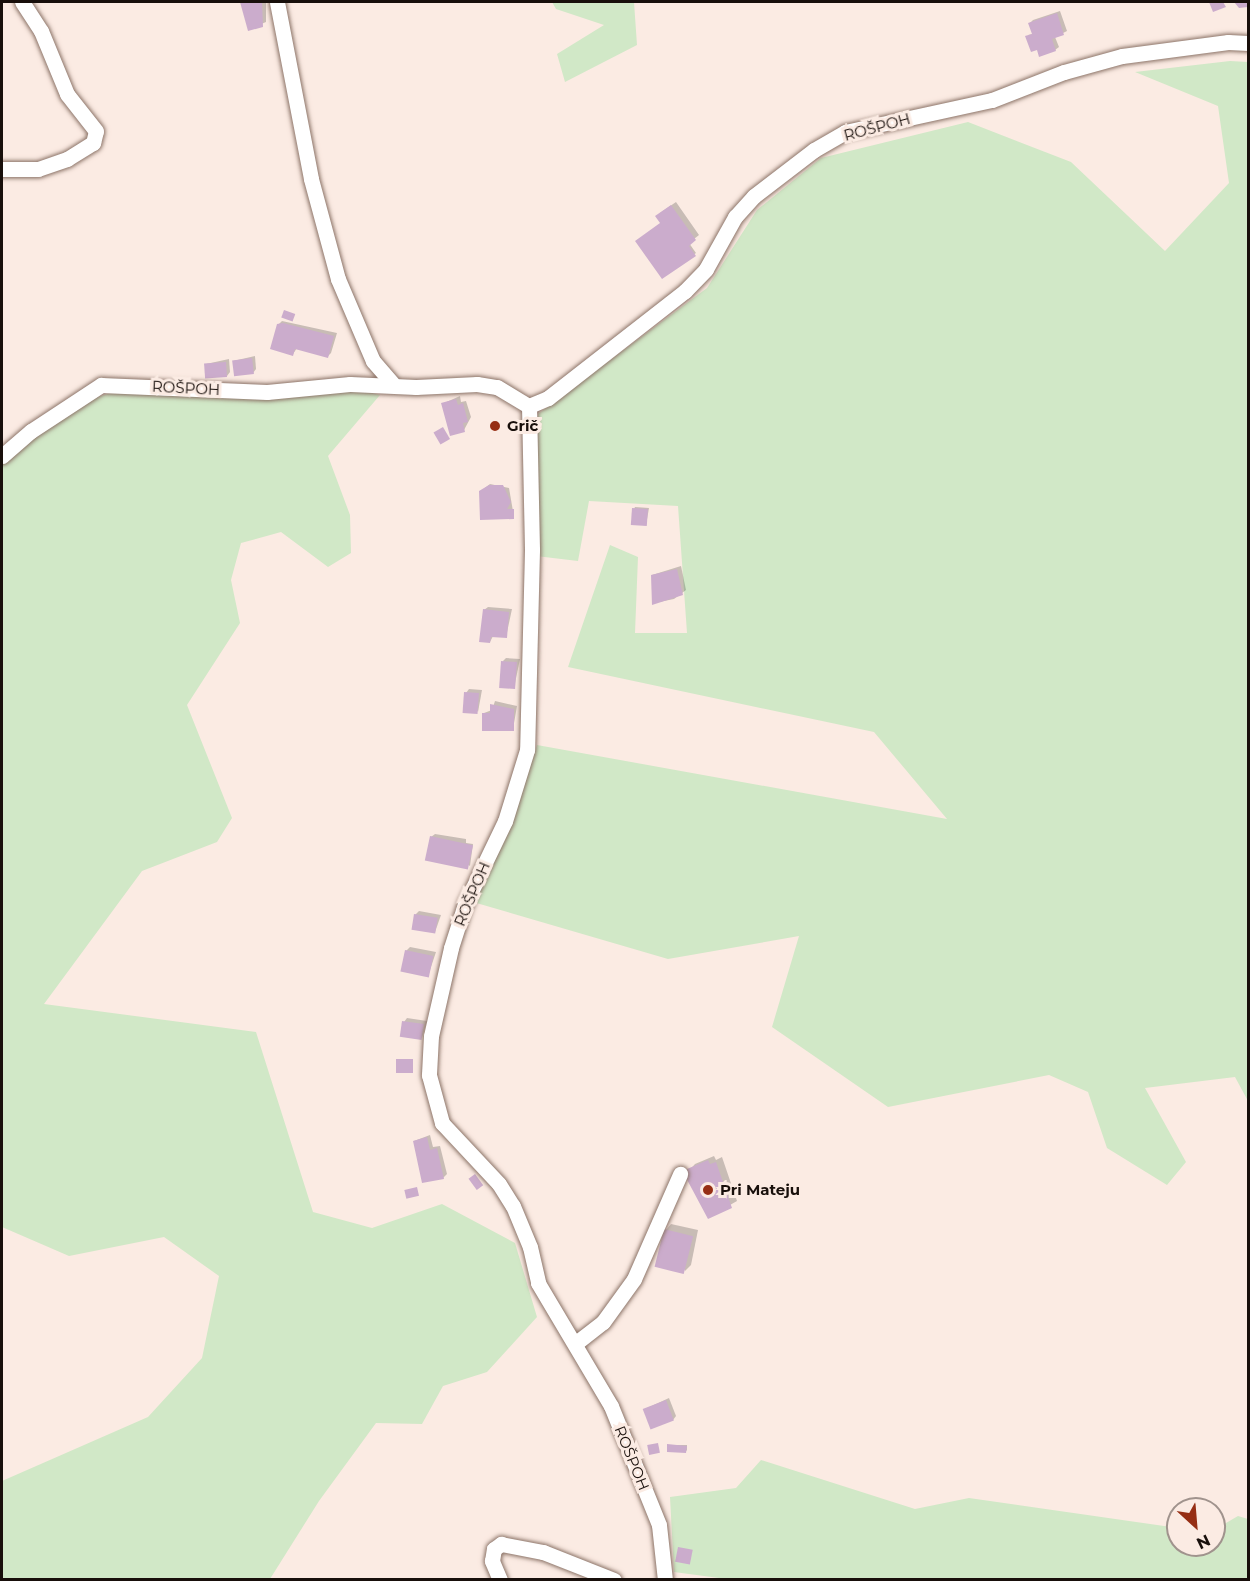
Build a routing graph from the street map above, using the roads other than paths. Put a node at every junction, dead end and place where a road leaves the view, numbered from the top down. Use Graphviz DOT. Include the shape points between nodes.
graph roads {
  1 [pos="22,2"];
  2 [pos="277,2"];
  3 [pos="1248,43"];
  4 [pos="2,169"];
  5 [pos="393,384"];
  6 [pos="529,406"];
  7 [pos="2,456"];
  8 [pos="680,1174"];
  9 [pos="576,1343"];
  10 [pos="500,1580"];
  11 [pos="614,1580"];
  12 [pos="665,1580"];
  1 -- 4 [label="street" via="41,32 67,94 96,131 87,149 59,163 26,171"];
  2 -- 5 [label="street" via="311,179 338,279 373,361"];
  3 -- 6 [label="street, ROŠPOH" via="1228,42 1122,56 1064,72 992,100 845,132 754,196 735,217 706,268 685,291 548,398"];
  5 -- 6 [label="street, ROŠPOH" via="497,387"];
  5 -- 7 [label="street, ROŠPOH" via="267,392 101,385 31,431"];
  6 -- 9 [label="street, ROŠPOH" via="532,550 527,750 506,821 465,904 451,948 431,1036 429,1075 442,1123 499,1184 513,1206 530,1247 538,1283"];
  8 -- 9 [label="street" via="634,1279 603,1322"];
  9 -- 12 [label="street, ROŠPOH" via="611,1406 659,1525"];
  10 -- 11 [label="street" via="492,1561 494,1550 501,1544 543,1552"];
}
